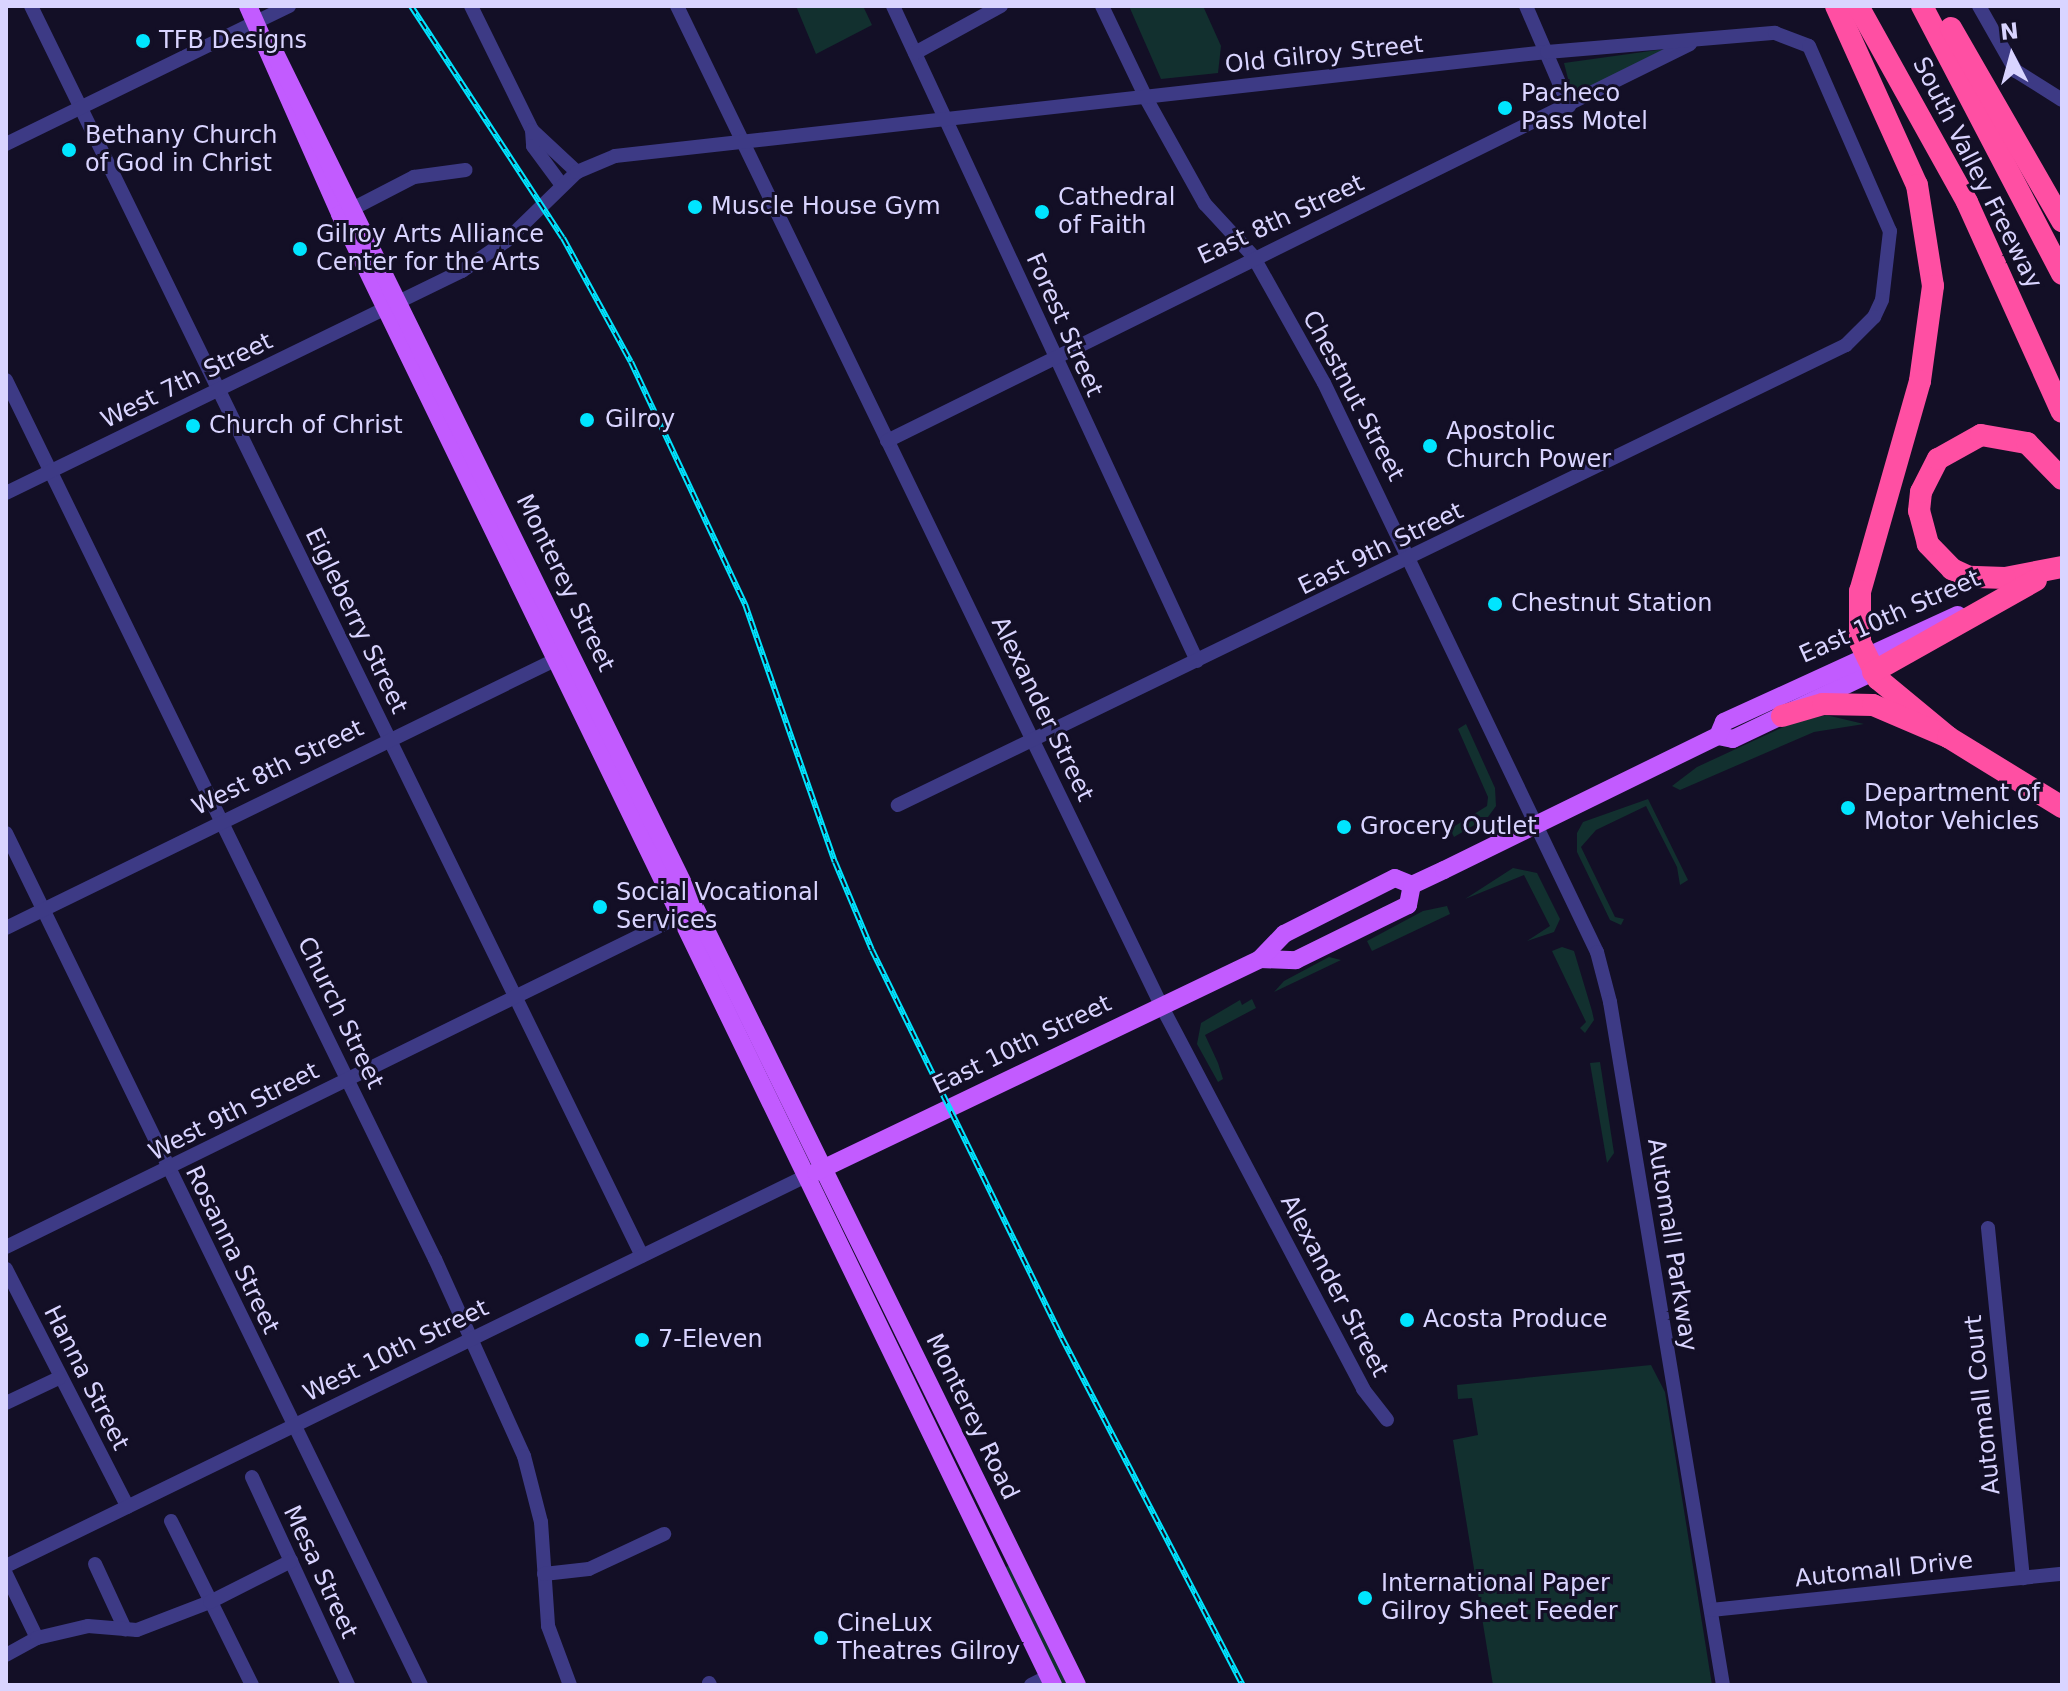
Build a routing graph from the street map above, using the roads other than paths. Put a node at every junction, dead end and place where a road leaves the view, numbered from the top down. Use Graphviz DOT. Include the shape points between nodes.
graph roads {
  1 [pos="31,6"];
  2 [pos="289,6"];
  3 [pos="471,6"];
  4 [pos="677,6"];
  5 [pos="893,6"];
  6 [pos="1001,6"];
  7 [pos="1102,6"];
  8 [pos="1526,6"];
  9 [pos="1836,6"];
  10 [pos="1858,6"];
  11 [pos="1922,6"];
  12 [pos="1938,6"];
  13 [pos="1979,6"];
  14 [pos="252,14"];
  15 [pos="1696,41"];
  16 [pos="1547,52"];
  17 [pos="915,53"];
  18 [pos="1147,100"];
  19 [pos="2062,100"];
  20 [pos="1569,106"];
  21 [pos="81,108"];
  22 [pos="950,122"];
  23 [pos="532,130"];
  24 [pos="741,142"];
  25 [pos="6,144"];
  26 [pos="466,170"];
  27 [pos="577,172"];
  28 [pos="561,184"];
  29 [pos="354,208"];
  30 [pos="2062,221"];
  31 [pos="1253,256"];
  32 [pos="2062,272"];
  33 [pos="394,304"];
  34 [pos="1874,317"];
  35 [pos="1053,356"];
  36 [pos="6,380"];
  37 [pos="217,390"];
  38 [pos="2062,412"];
  39 [pos="887,441"];
  40 [pos="52,471"];
  41 [pos="2062,479"];
  42 [pos="6,493"];
  43 [pos="1411,558"];
  44 [pos="2062,567"];
  45 [pos="565,655"];
  46 [pos="1197,661"];
  47 [pos="1868,663"];
  48 [pos="1782,716"];
  49 [pos="1718,736"];
  50 [pos="1948,737"];
  51 [pos="388,738"];
  52 [pos="1033,741"];
  53 [pos="898,805"];
  54 [pos="2062,807"];
  55 [pos="221,820"];
  56 [pos="1537,824"];
  57 [pos="6,833"];
  58 [pos="1412,885"];
  59 [pos="43,910"];
  60 [pos="689,912"];
  61 [pos="6,928"];
  62 [pos="1260,959"];
  63 [pos="513,995"];
  64 [pos="1162,1007"];
  65 [pos="348,1080"];
  66 [pos="826,1168"];
  67 [pos="169,1170"];
  68 [pos="806,1176"];
  69 [pos="1988,1228"];
  70 [pos="6,1247"];
  71 [pos="642,1256"];
  72 [pos="6,1269"];
  73 [pos="469,1339"];
  74 [pos="59,1378"];
  75 [pos="6,1403"];
  76 [pos="1387,1420"];
  77 [pos="294,1426"];
  78 [pos="252,1477"];
  79 [pos="128,1507"];
  80 [pos="171,1521"];
  81 [pos="664,1534"];
  82 [pos="291,1561"];
  83 [pos="95,1564"];
  84 [pos="6,1566"];
  85 [pos="6,1574"];
  86 [pos="544,1574"];
  87 [pos="2062,1574"];
  88 [pos="2023,1578"];
  89 [pos="210,1602"];
  90 [pos="1711,1610"];
  91 [pos="125,1629"];
  92 [pos="37,1638"];
  93 [pos="6,1655"];
  94 [pos="1051,1681"];
  95 [pos="252,1685"];
  96 [pos="348,1685"];
  97 [pos="421,1685"];
  98 [pos="570,1685"];
  99 [pos="1031,1685"];
  100 [pos="1077,1685"];
  101 [pos="1723,1685"];
  1 -- 21 [label="street, Eigleberry Street"];
  2 -- 14 [label="street"];
  3 -- 23 [label="street"];
  4 -- 24 [label="street, Alexander Street"];
  5 -- 17 [label="street, Forest Street"];
  6 -- 17 [label="street"];
  7 -- 18 [label="street, Chestnut Street"];
  8 -- 16 [label="street"];
  9 -- 47 [label="highway" via="1917,185 1932,264 1923,369 1860,591"];
  10 -- 38 [label="highway, South Valley Freeway" via="1967,202"];
  11 -- 32 [label="highway, South Valley Freeway"];
  12 -- 30 [label="highway"];
  13 -- 19 [label="street" via="2016,71"];
  14 -- 21 [label="street"];
  14 -- 29 [label="main road, Monterey Street" via="293,83"];
  14 -- 33 [label="main road, Monterey Street" via="280,88"];
  15 -- 16 [label="street, Old Gilroy Street"];
  15 -- 20 [label="street, East 8th Street"];
  15 -- 34 [label="street, Old Gilroy Street" via="1775,33 1809,46 1890,231 1888,282"];
  16 -- 18 [label="street, Old Gilroy Street"];
  16 -- 20 [label="street"];
  17 -- 22 [label="street, Forest Street"];
  18 -- 22 [label="street, Old Gilroy Street"];
  18 -- 31 [label="street, Chestnut Street" via="1205,204"];
  20 -- 31 [label="street, East 8th Street"];
  21 -- 25 [label="street"];
  21 -- 37 [label="street, Eigleberry Street"];
  22 -- 24 [label="street, Old Gilroy Street"];
  22 -- 35 [label="street, Forest Street"];
  23 -- 27 [label="street"];
  23 -- 28 [label="street" via="533,146"];
  24 -- 27 [label="street, Old Gilroy Street" via="615,156"];
  24 -- 39 [label="street, Alexander Street"];
  26 -- 29 [label="street" via="414,177"];
  27 -- 28 [label="street, Old Gilroy Street"];
  28 -- 33 [label="street, West 7th Street" via="493,252"];
  29 -- 33 [label="main road, Monterey Street"];
  31 -- 35 [label="street, East 8th Street"];
  31 -- 43 [label="street, Chestnut Street" via="1324,383"];
  33 -- 37 [label="street, West 7th Street"];
  33 -- 45 [label="main road, Monterey Street"];
  34 -- 43 [label="street, East 9th Street" via="1846,345"];
  35 -- 39 [label="street, East 8th Street"];
  35 -- 46 [label="street, Forest Street"];
  36 -- 40 [label="street, Church Street"];
  37 -- 40 [label="street, West 7th Street"];
  37 -- 51 [label="street, Eigleberry Street"];
  39 -- 52 [label="street, Alexander Street"];
  40 -- 42 [label="street, West 7th Street"];
  40 -- 55 [label="street, Church Street"];
  41 -- 44 [label="highway" via="2027,443 1981,435 1938,459 1921,492 1919,511 1928,544 1952,569 1969,577 2005,578"];
  43 -- 46 [label="street, East 9th Street"];
  43 -- 56 [label="street, Chestnut Street"];
  44 -- 47 [label="highway, East 10th Street"];
  45 -- 51 [label="street, West 8th Street"];
  45 -- 60 [label="main road, Monterey Street"];
  46 -- 52 [label="street, East 9th Street"];
  47 -- 48 [label="main road, East 10th Street"];
  47 -- 49 [label="main road, East 10th Street" via="1724,722"];
  47 -- 50 [label="highway"];
  48 -- 49 [label="main road, East 10th Street" via="1733,739"];
  48 -- 50 [label="highway" via="1823,704 1867,704"];
  49 -- 56 [label="main road, East 10th Street"];
  50 -- 54 [label="highway"];
  51 -- 55 [label="street, West 8th Street"];
  51 -- 63 [label="street, Eigleberry Street"];
  52 -- 53 [label="street, East 9th Street"];
  52 -- 64 [label="street, Alexander Street"];
  55 -- 59 [label="street, West 8th Street"];
  55 -- 65 [label="street, Church Street"];
  56 -- 58 [label="main road, East 10th Street"];
  56 -- 90 [label="street, Automall Parkway" via="1586,926 1607,984"];
  57 -- 59 [label="street, Rosanna Street"];
  58 -- 62 [label="main road, East 10th Street" via="1395,878 1284,934"];
  58 -- 62 [label="main road, East 10th Street" via="1408,905 1296,960"];
  59 -- 61 [label="street, West 8th Street"];
  59 -- 67 [label="street, Rosanna Street"];
  60 -- 63 [label="street, West 9th Street"];
  60 -- 66 [label="main road, Monterey Street"];
  60 -- 68 [label="main road, Monterey Street"];
  62 -- 64 [label="main road, East 10th Street"];
  63 -- 65 [label="street, West 9th Street"];
  63 -- 71 [label="street, Eigleberry Street"];
  64 -- 66 [label="main road, East 10th Street"];
  64 -- 76 [label="street, Alexander Street" via="1363,1389"];
  65 -- 67 [label="street, West 9th Street"];
  65 -- 73 [label="street, Church Street"];
  66 -- 68 [label="main road, East 10th Street"];
  66 -- 100 [label="main road, Monterey Road"];
  67 -- 70 [label="street, West 9th Street"];
  67 -- 77 [label="street, Rosanna Street"];
  68 -- 71 [label="street, West 10th Street"];
  68 -- 94 [label="main road, Monterey Road"];
  69 -- 88 [label="street, Automall Court"];
  71 -- 73 [label="street, West 10th Street"];
  72 -- 74 [label="street, Hanna Street"];
  73 -- 77 [label="street, West 10th Street"];
  73 -- 86 [label="street, Church Street" via="532,1476"];
  74 -- 75 [label="street"];
  74 -- 79 [label="street, Hanna Street"];
  77 -- 79 [label="street, West 10th Street"];
  77 -- 97 [label="street, Rosanna Street"];
  78 -- 82 [label="street, Mesa Street"];
  79 -- 84 [label="street, West 10th Street"];
  80 -- 89 [label="street"];
  81 -- 86 [label="street" via="589,1569"];
  82 -- 89 [label="street"];
  82 -- 96 [label="street, Mesa Street"];
  83 -- 91 [label="street"];
  85 -- 92 [label="street"];
  86 -- 98 [label="street, Church Street" via="548,1626"];
  87 -- 88 [label="street, Automall Drive"];
  88 -- 90 [label="street, Automall Drive"];
  89 -- 91 [label="street" via="137,1630"];
  89 -- 95 [label="street"];
  90 -- 101 [label="street, Automall Parkway"];
  91 -- 92 [label="street" via="88,1626"];
  92 -- 93 [label="street"];
  94 -- 99 [label="street"];
}
